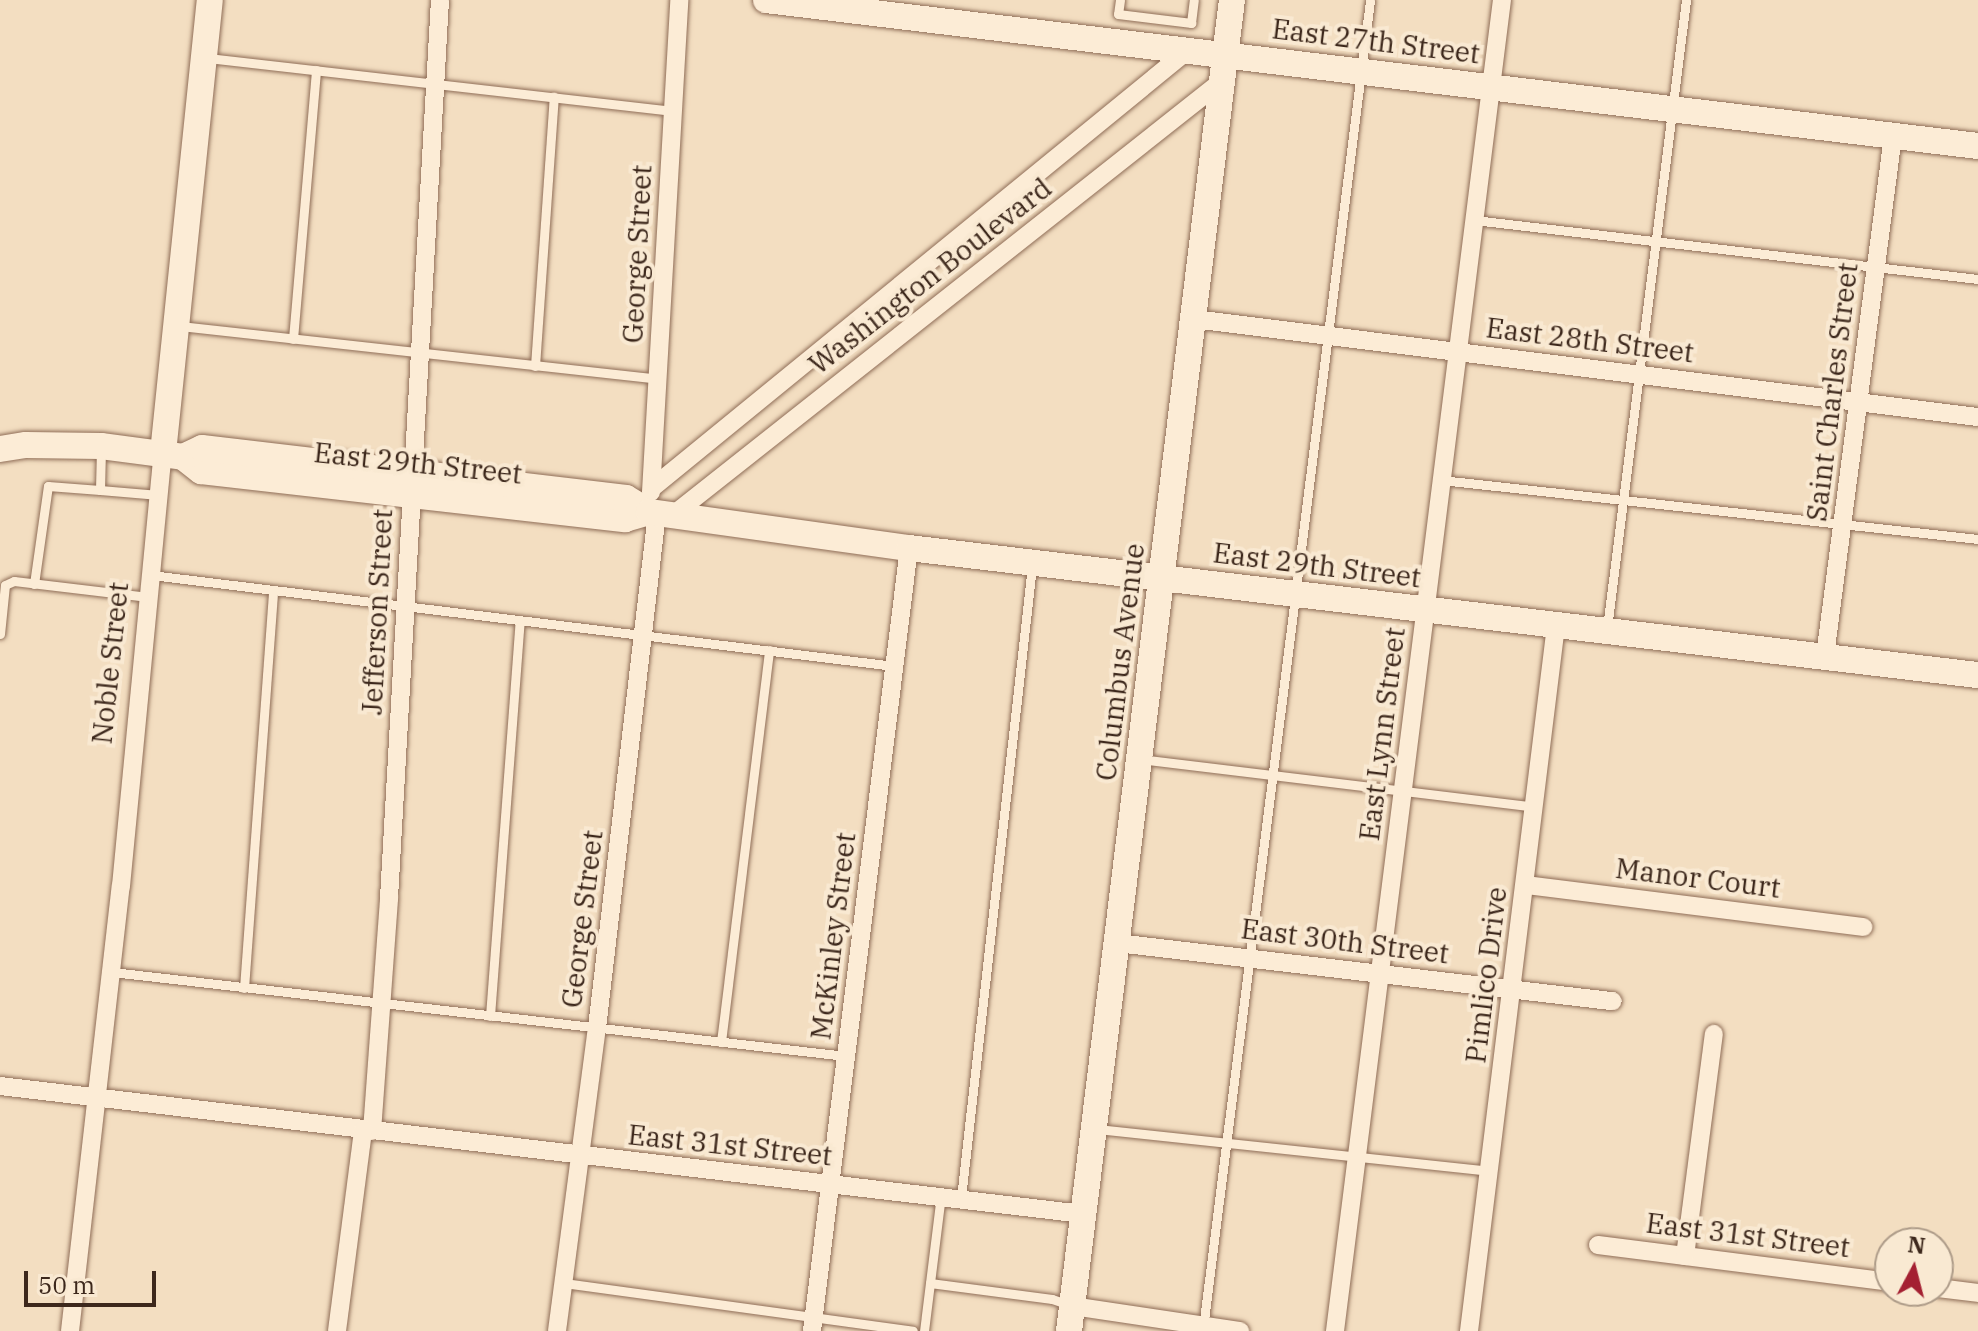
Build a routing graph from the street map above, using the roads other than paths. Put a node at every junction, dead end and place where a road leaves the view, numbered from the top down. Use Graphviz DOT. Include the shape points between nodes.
graph roads {
  1 [pos="210,0"];
  2 [pos="440,0"];
  3 [pos="679,0"];
  4 [pos="766,0"];
  5 [pos="1120,0"];
  6 [pos="1194,0"];
  7 [pos="1232,0"];
  8 [pos="1370,0"];
  9 [pos="1502,0"];
  10 [pos="1686,0"];
  11 [pos="1145,17"];
  12 [pos="1191,23"];
  13 [pos="1142,46"];
  14 [pos="1187,51"];
  15 [pos="204,57"];
  16 [pos="1224,68"];
  17 [pos="316,70"];
  18 [pos="1361,72"];
  19 [pos="433,84"];
  20 [pos="1490,87"];
  21 [pos="554,97"];
  22 [pos="1675,107"];
  23 [pos="673,111"];
  24 [pos="1893,136"];
  25 [pos="1978,146"];
  26 [pos="1474,220"];
  27 [pos="1658,241"];
  28 [pos="1877,267"];
  29 [pos="1978,279"];
  30 [pos="1194,319"];
  31 [pos="176,326"];
  32 [pos="1327,335"];
  33 [pos="293,339"];
  34 [pos="1457,351"];
  35 [pos="420,353"];
  36 [pos="535,366"];
  37 [pos="1640,374"];
  38 [pos="658,379"];
  39 [pos="1860,402"];
  40 [pos="1978,417"];
  41 [pos="101,446"];
  42 [pos="0,449"];
  43 [pos="173,455"];
  44 [pos="1441,480"];
  45 [pos="412,484"];
  46 [pos="100,490"];
  47 [pos="159,495"];
  48 [pos="1623,501"];
  49 [pos="658,507"];
  50 [pos="1843,524"];
  51 [pos="1978,539"];
  52 [pos="909,548"];
  53 [pos="1032,563"];
  54 [pos="151,575"];
  55 [pos="1163,578"];
  56 [pos="34,584"];
  57 [pos="273,591"];
  58 [pos="1297,594"];
  59 [pos="148,597"];
  60 [pos="405,608"];
  61 [pos="1426,610"];
  62 [pos="520,621"];
  63 [pos="1556,626"];
  64 [pos="1607,631"];
  65 [pos="0,634"];
  66 [pos="643,634"];
  67 [pos="769,650"];
  68 [pos="1825,656"];
  69 [pos="894,666"];
  70 [pos="1978,675"];
  71 [pos="1140,759"];
  72 [pos="1273,775"];
  73 [pos="1404,791"];
  74 [pos="1536,807"];
  75 [pos="1526,885"];
  76 [pos="1863,927"];
  77 [pos="1117,943"];
  78 [pos="1248,958"];
  79 [pos="112,972"];
  80 [pos="1381,974"];
  81 [pos="244,988"];
  82 [pos="1512,989"];
  83 [pos="1613,1001"];
  84 [pos="381,1003"];
  85 [pos="490,1016"];
  86 [pos="597,1028"];
  87 [pos="1714,1034"];
  88 [pos="721,1042"];
  89 [pos="846,1056"];
  90 [pos="0,1086"];
  91 [pos="99,1098"];
  92 [pos="1094,1129"];
  93 [pos="367,1131"];
  94 [pos="1226,1142"];
  95 [pos="581,1156"];
  96 [pos="1356,1158"];
  97 [pos="1489,1171"];
  98 [pos="830,1184"];
  99 [pos="941,1195"];
  100 [pos="961,1198"];
  101 [pos="1083,1214"];
  102 [pos="1598,1245"];
  103 [pos="1685,1256"];
  104 [pos="1874,1280"];
  105 [pos="564,1283"];
  106 [pos="930,1283"];
  107 [pos="1954,1290"];
  108 [pos="1978,1293"];
  109 [pos="1070,1318"];
  110 [pos="813,1325"];
  111 [pos="1203,1328"];
  112 [pos="70,1331"];
  113 [pos="337,1331"];
  114 [pos="557,1331"];
  115 [pos="913,1331"];
  116 [pos="924,1331"];
  117 [pos="1240,1331"];
  118 [pos="1335,1331"];
  119 [pos="1469,1331"];
  1 -- 15 [label="street, Noble Street"];
  2 -- 19 [label="street, Jefferson Street"];
  3 -- 23 [label="street, George Street"];
  4 -- 13 [label="street, East 27th Street"];
  5 -- 11 [label="lane" via="1118,14"];
  6 -- 12 [label="lane"];
  7 -- 16 [label="street, Columbus Avenue"];
  8 -- 18 [label="lane"];
  9 -- 20 [label="street, East Lynn Street"];
  10 -- 22 [label="lane"];
  11 -- 12 [label="lane"];
  11 -- 13 [label="lane"];
  12 -- 14 [label="lane"];
  13 -- 14 [label="street, East 27th Street"];
  14 -- 16 [label="street, East 27th Street"];
  14 -- 49 [label="street, Washington Boulevard"];
  15 -- 17 [label="lane"];
  15 -- 31 [label="street, Noble Street"];
  16 -- 18 [label="street, East 27th Street"];
  16 -- 30 [label="street, Columbus Avenue"];
  16 -- 49 [label="street, Washington Boulevard"];
  17 -- 19 [label="lane"];
  17 -- 33 [label="lane"];
  18 -- 20 [label="street, East 27th Street"];
  18 -- 32 [label="lane"];
  19 -- 21 [label="lane"];
  19 -- 35 [label="street, Jefferson Street"];
  20 -- 22 [label="street, East 27th Street"];
  20 -- 26 [label="street, East Lynn Street"];
  21 -- 23 [label="lane"];
  21 -- 36 [label="lane"];
  22 -- 24 [label="street, East 27th Street"];
  22 -- 27 [label="lane"];
  23 -- 38 [label="street, George Street"];
  24 -- 25 [label="street, East 27th Street"];
  24 -- 28 [label="street, Saint Charles Street"];
  26 -- 27 [label="lane"];
  26 -- 34 [label="street, East Lynn Street"];
  27 -- 28 [label="lane"];
  27 -- 37 [label="lane"];
  28 -- 29 [label="lane"];
  28 -- 39 [label="street, Saint Charles Street"];
  30 -- 32 [label="street, East 28th Street"];
  30 -- 55 [label="street, Columbus Avenue"];
  31 -- 33 [label="lane"];
  31 -- 43 [label="street, Noble Street"];
  32 -- 34 [label="street, East 28th Street"];
  32 -- 58 [label="lane"];
  33 -- 35 [label="lane"];
  34 -- 37 [label="street, East 28th Street"];
  34 -- 44 [label="street, East Lynn Street"];
  35 -- 36 [label="lane"];
  35 -- 45 [label="street, Jefferson Street"];
  36 -- 38 [label="lane"];
  37 -- 39 [label="street, East 28th Street"];
  37 -- 48 [label="lane"];
  38 -- 49 [label="street, George Street"];
  39 -- 40 [label="street, East 28th Street"];
  39 -- 50 [label="street, Saint Charles Street"];
  41 -- 42 [label="street, East 29th Street"];
  41 -- 43 [label="street, East 29th Street"];
  41 -- 46 [label="lane"];
  43 -- 45 [label="street, East 29th Street" via="201,471"];
  43 -- 47 [label="street, Noble Street"];
  44 -- 48 [label="lane"];
  44 -- 61 [label="street, East Lynn Street"];
  45 -- 49 [label="street, East 29th Street" via="625,519"];
  45 -- 60 [label="street, Jefferson Street"];
  46 -- 47 [label="lane"];
  46 -- 56 [label="lane" via="48,486"];
  47 -- 54 [label="street, Noble Street"];
  48 -- 50 [label="lane"];
  48 -- 64 [label="lane"];
  49 -- 52 [label="street, East 29th Street"];
  49 -- 66 [label="street, George Street"];
  50 -- 51 [label="lane"];
  50 -- 68 [label="street, Saint Charles Street"];
  52 -- 53 [label="street, East 29th Street"];
  52 -- 69 [label="street, McKinley Street"];
  53 -- 55 [label="street, East 29th Street"];
  53 -- 100 [label="lane"];
  54 -- 57 [label="lane"];
  54 -- 59 [label="street, Noble Street"];
  55 -- 58 [label="street, East 29th Street"];
  55 -- 71 [label="street, Columbus Avenue"];
  56 -- 59 [label="lane"];
  56 -- 65 [label="lane" via="5,585"];
  57 -- 60 [label="lane"];
  57 -- 81 [label="lane"];
  58 -- 61 [label="street, East 29th Street"];
  58 -- 72 [label="lane"];
  59 -- 79 [label="street, Noble Street"];
  60 -- 62 [label="lane"];
  60 -- 84 [label="street, Jefferson Street"];
  61 -- 63 [label="street, East 29th Street"];
  61 -- 73 [label="street, East Lynn Street"];
  62 -- 66 [label="lane"];
  62 -- 85 [label="lane"];
  63 -- 64 [label="street, East 29th Street"];
  63 -- 74 [label="street, Pimlico Drive"];
  64 -- 68 [label="street, East 29th Street"];
  66 -- 67 [label="lane"];
  66 -- 86 [label="street, George Street"];
  67 -- 69 [label="lane"];
  67 -- 88 [label="lane"];
  68 -- 70 [label="street, East 29th Street"];
  69 -- 89 [label="street, McKinley Street"];
  71 -- 72 [label="lane"];
  71 -- 77 [label="street, Columbus Avenue"];
  72 -- 73 [label="lane"];
  72 -- 78 [label="lane"];
  73 -- 74 [label="lane"];
  73 -- 80 [label="street, East Lynn Street"];
  74 -- 75 [label="street, Pimlico Drive"];
  75 -- 76 [label="street, Manor Court"];
  75 -- 82 [label="street, Pimlico Drive"];
  77 -- 78 [label="street, East 30th Street"];
  77 -- 92 [label="street, Columbus Avenue"];
  78 -- 80 [label="street, East 30th Street"];
  78 -- 94 [label="lane"];
  79 -- 81 [label="lane"];
  79 -- 91 [label="street, Noble Street"];
  80 -- 82 [label="street, East 30th Street"];
  80 -- 96 [label="street, East Lynn Street"];
  81 -- 84 [label="lane"];
  82 -- 83 [label="street, East 30th Street"];
  82 -- 97 [label="street, Pimlico Drive"];
  84 -- 85 [label="lane"];
  84 -- 93 [label="street, Jefferson Street"];
  85 -- 86 [label="lane"];
  86 -- 88 [label="lane"];
  86 -- 95 [label="street, George Street"];
  87 -- 103 [label="street"];
  88 -- 89 [label="lane"];
  89 -- 98 [label="street, McKinley Street"];
  90 -- 91 [label="street, East 31st Street"];
  91 -- 93 [label="street, East 31st Street"];
  91 -- 112 [label="street, Noble Street"];
  92 -- 94 [label="lane"];
  92 -- 101 [label="street, Columbus Avenue"];
  93 -- 95 [label="street, East 31st Street"];
  93 -- 113 [label="street, Jefferson Street"];
  94 -- 96 [label="lane"];
  94 -- 111 [label="lane"];
  95 -- 98 [label="street, East 31st Street"];
  95 -- 105 [label="street, George Street"];
  96 -- 97 [label="lane"];
  96 -- 118 [label="street, East Lynn Street"];
  97 -- 119 [label="street, Pimlico Drive"];
  98 -- 99 [label="street, East 31st Street"];
  98 -- 110 [label="street, McKinley Street"];
  99 -- 100 [label="street, East 31st Street"];
  99 -- 106 [label="lane"];
  100 -- 101 [label="street, East 31st Street"];
  101 -- 109 [label="street, Columbus Avenue"];
  102 -- 103 [label="street, East 31st Street"];
  103 -- 104 [label="street, East 31st Street"];
  105 -- 110 [label="lane"];
  105 -- 114 [label="street, George Street"];
  106 -- 109 [label="lane" via="1052,1299"];
  106 -- 116 [label="lane"];
  107 -- 108 [label="street"];
  109 -- 111 [label="street"];
  110 -- 115 [label="lane"];
  111 -- 117 [label="street"];
}
